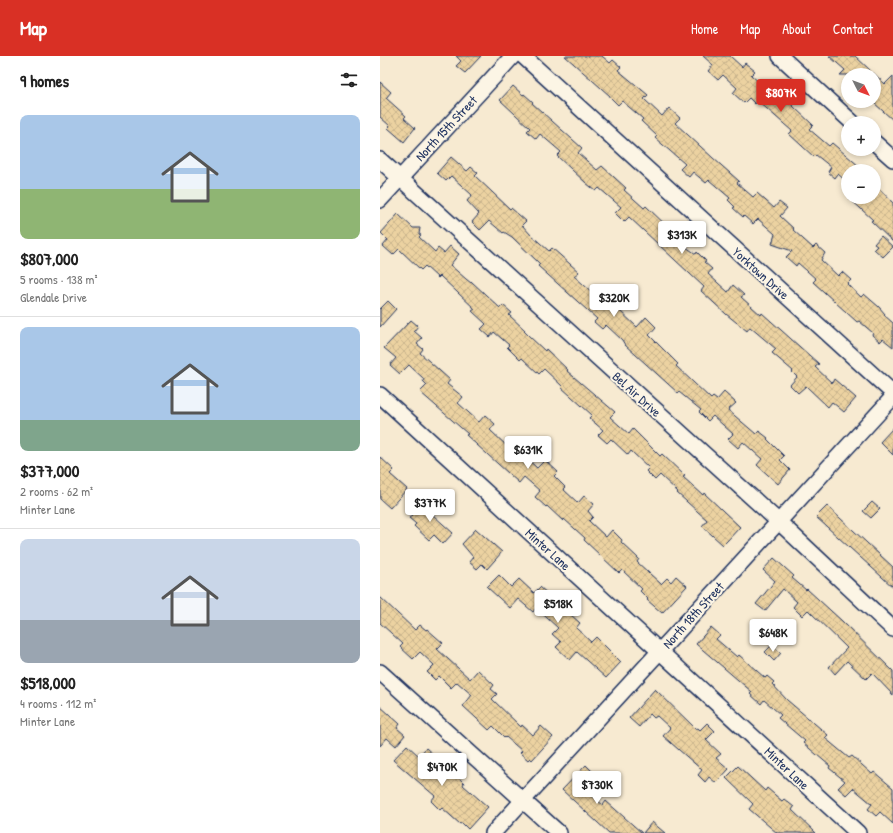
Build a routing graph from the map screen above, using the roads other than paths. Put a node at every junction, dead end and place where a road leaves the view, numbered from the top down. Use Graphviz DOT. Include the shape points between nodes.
graph roads {
  1 [pos="513,56"];
  2 [pos="524,56"];
  3 [pos="780,56"];
  4 [pos="845,116"];
  5 [pos="881,148"];
  6 [pos="893,159"];
  7 [pos="380,160"];
  8 [pos="400,178"];
  9 [pos="380,200"];
  10 [pos="893,393"];
  11 [pos="380,395"];
  12 [pos="893,397"];
  13 [pos="779,522"];
  14 [pos="893,628"];
  15 [pos="661,651"];
  16 [pos="380,672"];
  17 [pos="522,801"];
  18 [pos="493,833"];
  19 [pos="559,833"];
  20 [pos="858,833"];
  1 -- 8 [label="street, North 15th Street"];
  2 -- 10 [label="street, Yorktown Drive"];
  3 -- 4 [label="street"];
  5 -- 6 [label="street"];
  7 -- 8 [label="street, Bel Air Drive"];
  8 -- 9 [label="street, North 15th Street"];
  8 -- 13 [label="street, Bel Air Drive"];
  11 -- 15 [label="street, Minter Lane"];
  12 -- 13 [label="street, North 18th Street"];
  13 -- 14 [label="street, Bel Air Drive"];
  13 -- 15 [label="street, North 18th Street"];
  15 -- 17 [label="street, North 18th Street"];
  15 -- 20 [label="street, Minter Lane"];
  16 -- 17 [label="street"];
  17 -- 18 [label="street, North 18th Street"];
  17 -- 19 [label="street"];
}
